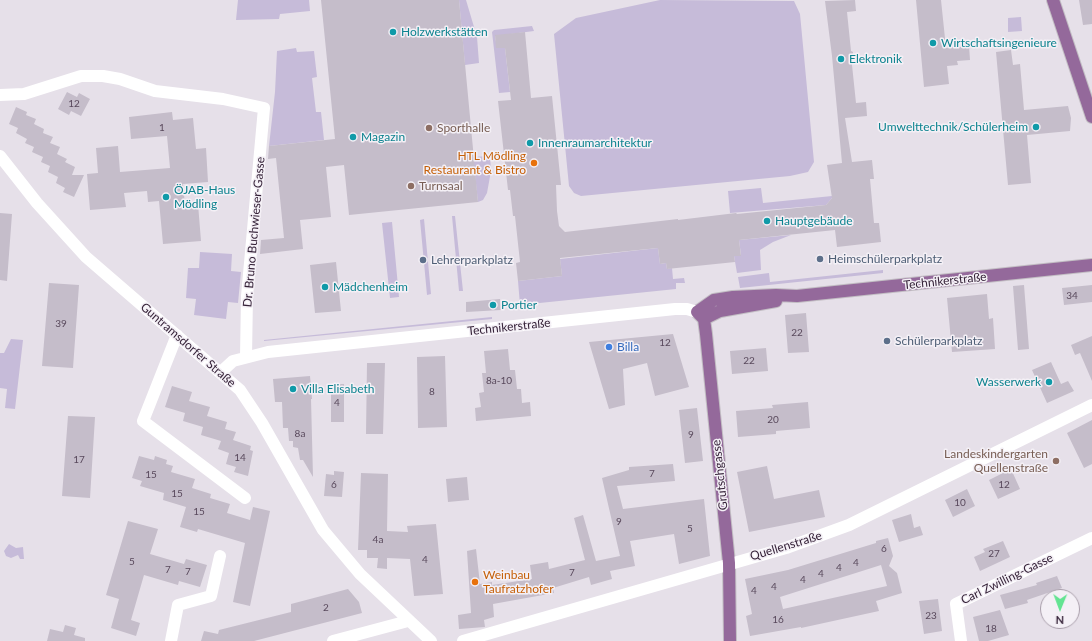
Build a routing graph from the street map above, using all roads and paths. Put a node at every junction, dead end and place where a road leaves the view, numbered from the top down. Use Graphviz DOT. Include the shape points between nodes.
graph roads {
  1 [pos="1053,0"];
  2 [pos="0,95"];
  3 [pos="1092,117"];
  4 [pos="0,156"];
  5 [pos="1092,265"];
  6 [pos="700,316"];
  7 [pos="177,335"];
  8 [pos="246,357"];
  9 [pos="221,372"];
  10 [pos="1092,405"];
  11 [pos="245,498"];
  12 [pos="1092,538"];
  13 [pos="220,556"];
  14 [pos="729,563"];
  15 [pos="408,621"];
  16 [pos="171,641"];
  17 [pos="333,641"];
  18 [pos="431,641"];
  19 [pos="463,641"];
  20 [pos="730,641"];
  21 [pos="961,641"];
  1 -- 3 [label="main road"];
  2 -- 8 [label="street, Dr. Bruno Buchwieser-Gasse" via="24,94 81,76 103,76 155,91 223,98 264,108 247,296"];
  4 -- 7 [label="street, Guntramsdorfer Straße" via="86,257"];
  5 -- 6 [label="main road, Technikerstraße" via="797,296 734,297 714,300"];
  6 -- 8 [label="street, Technikerstraße" via="687,308 675,309 282,350"];
  6 -- 14 [label="main road, Grutschgasse"];
  7 -- 9 [label="street, Guntramsdorfer Straße"];
  7 -- 11 [label="street" via="143,421"];
  8 -- 9 [label="street, Technikerstraße" via="233,361"];
  9 -- 15 [label="street, Guntramsdorfer Straße" via="240,390 262,423 323,530 360,574"];
  10 -- 14 [label="street, Quellenstraße" via="849,525 786,548"];
  12 -- 21 [label="street, Carl Zwilling-Gasse" via="956,604"];
  13 -- 16 [label="street" via="211,596 178,605"];
  14 -- 19 [label="street, Quellenstraße"];
  14 -- 20 [label="main road, Grutschgasse"];
  15 -- 17 [label="street"];
  15 -- 18 [label="street, Guntramsdorfer Straße"];
}
